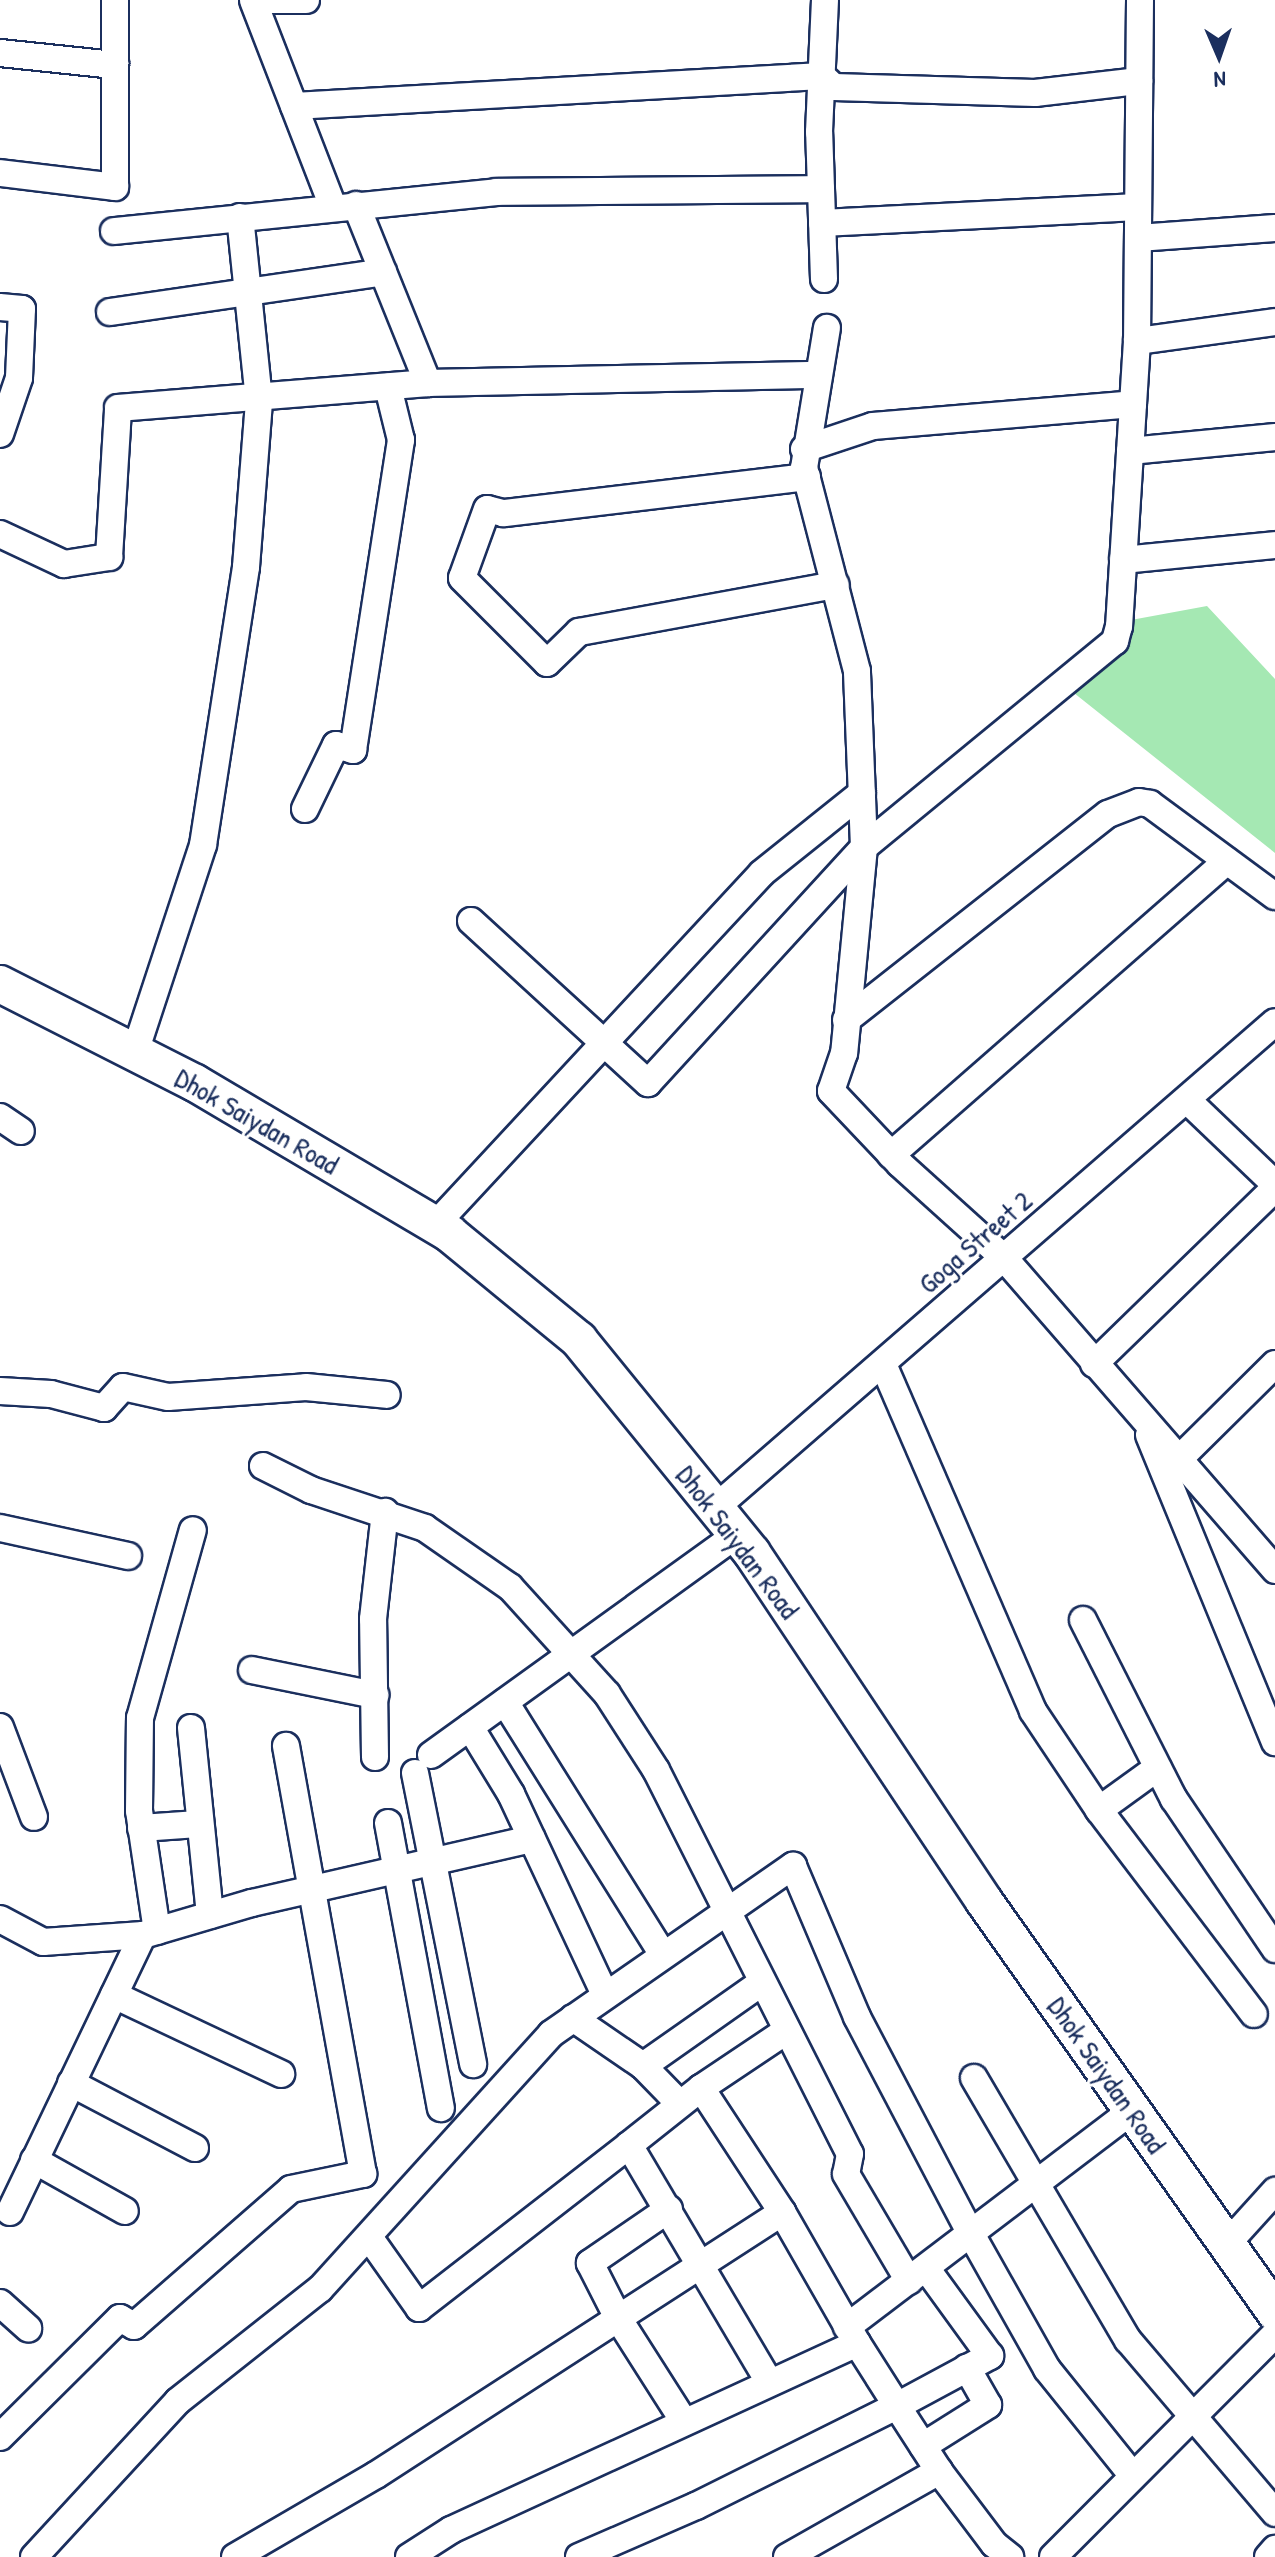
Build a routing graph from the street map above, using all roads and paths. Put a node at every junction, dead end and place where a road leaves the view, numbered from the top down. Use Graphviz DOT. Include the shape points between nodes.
graph roads {
  1 [pos="115,0"];
  2 [pos="306,0"];
  3 [pos="825,0"];
  4 [pos="1140,0"];
  5 [pos="254,2"];
  6 [pos="0,53"];
  7 [pos="115,65"];
  8 [pos="822,76"];
  9 [pos="1139,81"];
  10 [pos="294,106"];
  11 [pos="0,173"];
  12 [pos="821,189"];
  13 [pos="344,206"];
  14 [pos="1138,207"];
  15 [pos="240,217"];
  16 [pos="822,223"];
  17 [pos="1275,228"];
  18 [pos="114,231"];
  19 [pos="1138,238"];
  20 [pos="383,272"];
  21 [pos="824,279"];
  22 [pos="248,295"];
  23 [pos="0,307"];
  24 [pos="110,312"];
  25 [pos="1275,322"];
  26 [pos="827,328"];
  27 [pos="1137,341"];
  28 [pos="819,375"];
  29 [pos="428,383"];
  30 [pos="388,387"];
  31 [pos="259,400"];
  32 [pos="1133,404"];
  33 [pos="0,434"];
  34 [pos="1275,437"];
  35 [pos="804,449"];
  36 [pos="1130,451"];
  37 [pos="807,477"];
  38 [pos="0,534"];
  39 [pos="1275,545"];
  40 [pos="1123,560"];
  41 [pos="836,585"];
  42 [pos="862,793"];
  43 [pos="305,809"];
  44 [pos="864,847"];
  45 [pos="1227,861"];
  46 [pos="1275,896"];
  47 [pos="471,921"];
  48 [pos="0,984"];
  49 [pos="846,1020"];
  50 [pos="1275,1022"];
  51 [pos="601,1043"];
  52 [pos="135,1052"];
  53 [pos="1187,1100"];
  54 [pos="891,1155"];
  55 [pos="1275,1186"];
  56 [pos="435,1225"];
  57 [pos="1005,1259"];
  58 [pos="883,1364"];
  59 [pos="1094,1364"];
  60 [pos="1275,1364"];
  61 [pos="0,1391"];
  62 [pos="387,1395"];
  63 [pos="1143,1420"];
  64 [pos="1179,1459"];
  65 [pos="263,1466"];
  66 [pos="385,1512"];
  67 [pos="726,1521"];
  68 [pos="0,1528"];
  69 [pos="193,1530"];
  70 [pos="1270,1553"];
  71 [pos="128,1556"];
  72 [pos="1083,1620"];
  73 [pos="568,1656"];
  74 [pos="252,1670"];
  75 [pos="375,1695"];
  76 [pos="505,1702"];
  77 [pos="0,1727"];
  78 [pos="470,1727"];
  79 [pos="191,1728"];
  80 [pos="1275,1742"];
  81 [pos="286,1746"];
  82 [pos="375,1757"];
  83 [pos="1157,1768"];
  84 [pos="1099,1810"];
  85 [pos="34,1817"];
  86 [pos="388,1823"];
  87 [pos="198,1824"];
  88 [pos="141,1828"];
  89 [pos="532,1839"];
  90 [pos="437,1861"];
  91 [pos="399,1870"];
  92 [pos="309,1890"];
  93 [pos="210,1915"];
  94 [pos="726,1915"];
  95 [pos="0,1919"];
  96 [pos="150,1933"];
  97 [pos="1275,1949"];
  98 [pos="663,1955"];
  99 [pos="761,1983"];
  100 [pos="114,1995"];
  101 [pos="605,1995"];
  102 [pos="1254,2014"];
  103 [pos="573,2018"];
  104 [pos="786,2031"];
  105 [pos="473,2064"];
  106 [pos="643,2066"];
  107 [pos="281,2074"];
  108 [pos="974,2078"];
  109 [pos="71,2083"];
  110 [pos="701,2088"];
  111 [pos="680,2104"];
  112 [pos="441,2108"];
  113 [pos="1132,2111"];
  114 [pos="629,2145"];
  115 [pos="195,2148"];
  116 [pos="34,2160"];
  117 [pos="1038,2182"];
  118 [pos="1275,2191"];
  119 [pos="669,2209"];
  120 [pos="125,2211"];
  121 [pos="10,2212"];
  122 [pos="782,2212"];
  123 [pos="971,2234"];
  124 [pos="369,2237"];
  125 [pos="1227,2244"];
  126 [pos="703,2264"];
  127 [pos="917,2274"];
  128 [pos="0,2303"];
  129 [pos="1275,2312"];
  130 [pos="618,2318"];
  131 [pos="28,2328"];
  132 [pos="1275,2334"];
  133 [pos="852,2335"];
  134 [pos="967,2368"];
  135 [pos="769,2382"];
  136 [pos="897,2406"];
  137 [pos="1192,2417"];
  138 [pos="683,2420"];
  139 [pos="0,2437"];
  140 [pos="923,2446"];
  141 [pos="939,2471"];
  142 [pos="1133,2476"];
  143 [pos="1275,2513"];
  144 [pos="1275,2549"];
  145 [pos="34,2557"];
  146 [pos="235,2557"];
  147 [pos="409,2557"];
  148 [pos="579,2557"];
  149 [pos="787,2557"];
  150 [pos="1010,2557"];
  151 [pos="1053,2557"];
  152 [pos="1268,2557"];
  1 -- 7 [label="street"];
  2 -- 5 [label="street"];
  3 -- 8 [label="street"];
  4 -- 9 [label="street"];
  5 -- 10 [label="street"];
  6 -- 7 [label="street"];
  7 -- 11 [label="street" via="115,187"];
  8 -- 9 [label="street" via="834,87 1035,93"];
  8 -- 10 [label="street"];
  8 -- 12 [label="street"];
  9 -- 14 [label="street"];
  10 -- 13 [label="street"];
  12 -- 13 [label="street" via="496,192"];
  12 -- 16 [label="street"];
  13 -- 15 [label="street"];
  13 -- 20 [label="street"];
  14 -- 16 [label="street"];
  14 -- 19 [label="street"];
  15 -- 18 [label="street"];
  15 -- 22 [label="street"];
  16 -- 21 [label="street"];
  17 -- 19 [label="street"];
  19 -- 27 [label="street"];
  20 -- 22 [label="street"];
  20 -- 29 [label="street"];
  22 -- 24 [label="street"];
  22 -- 31 [label="street"];
  23 -- 33 [label="street" via="22,309 19,378"];
  25 -- 27 [label="street"];
  26 -- 28 [label="street"];
  27 -- 32 [label="street"];
  28 -- 29 [label="street"];
  28 -- 35 [label="street"];
  29 -- 30 [label="street"];
  30 -- 31 [label="street"];
  30 -- 43 [label="street" via="401,440 353,750 336,745"];
  31 -- 38 [label="street" via="118,408 109,557 64,564"];
  31 -- 52 [label="street" via="246,567 203,845"];
  32 -- 35 [label="street" via="873,426"];
  32 -- 36 [label="street"];
  34 -- 36 [label="street"];
  35 -- 37 [label="street"];
  36 -- 40 [label="street"];
  37 -- 41 [label="street"];
  37 -- 41 [label="street" via="503,513 487,509 462,578 547,663 579,632"];
  39 -- 40 [label="street"];
  40 -- 44 [label="street" via="1115,641"];
  41 -- 42 [label="street" via="857,671"];
  42 -- 44 [label="street"];
  42 -- 51 [label="street" via="762,873"];
  44 -- 49 [label="street"];
  44 -- 51 [label="street" via="648,1083"];
  45 -- 46 [label="street"];
  45 -- 49 [label="street" via="1150,804 1139,802 1108,814"];
  45 -- 54 [label="street"];
  47 -- 51 [label="street"];
  48 -- 52 [label="main road, Dhok Saiydan Road"];
  49 -- 54 [label="street" via="844,1053 831,1091"];
  50 -- 53 [label="street, Goga Street 2"];
  51 -- 56 [label="street"];
  52 -- 56 [label="main road, Dhok Saiydan Road"];
  53 -- 55 [label="street"];
  53 -- 57 [label="street, Goga Street 2"];
  54 -- 57 [label="street"];
  55 -- 59 [label="street"];
  56 -- 67 [label="main road, Dhok Saiydan Road" via="579,1340"];
  57 -- 58 [label="street, Goga Street 2"];
  57 -- 59 [label="street"];
  58 -- 67 [label="street, Goga Street 2"];
  58 -- 84 [label="street" via="1033,1711"];
  59 -- 63 [label="street"];
  60 -- 64 [label="street"];
  61 -- 62 [label="street" via="51,1394 104,1408 123,1387 168,1397 306,1387"];
  63 -- 64 [label="street"];
  63 -- 80 [label="street"];
  64 -- 70 [label="street"];
  65 -- 66 [label="street" via="311,1490"];
  66 -- 73 [label="street" via="425,1528 510,1587"];
  66 -- 75 [label="street" via="373,1619"];
  67 -- 73 [label="street, Goga Street 2"];
  67 -- 113 [label="main road, Dhok Saiydan Road"];
  68 -- 71 [label="street"];
  69 -- 88 [label="street" via="140,1718"];
  72 -- 83 [label="street"];
  73 -- 76 [label="street, Goga Street 2"];
  73 -- 94 [label="street" via="607,1694 656,1770"];
  74 -- 75 [label="street"];
  75 -- 82 [label="street"];
  76 -- 78 [label="street, Goga Street 2"];
  76 -- 98 [label="street"];
  77 -- 85 [label="street"];
  78 -- 89 [label="street"];
  78 -- 90 [label="street, Goga Street 2" via="423,1764"];
  79 -- 87 [label="street"];
  81 -- 92 [label="street"];
  83 -- 84 [label="street"];
  83 -- 97 [label="street"];
  84 -- 102 [label="street"];
  86 -- 91 [label="street"];
  87 -- 88 [label="street"];
  87 -- 93 [label="street"];
  88 -- 96 [label="street"];
  89 -- 90 [label="street"];
  89 -- 101 [label="street"];
  90 -- 91 [label="street"];
  90 -- 105 [label="street"];
  91 -- 92 [label="street"];
  91 -- 112 [label="street"];
  92 -- 93 [label="street"];
  92 -- 139 [label="street" via="363,2174 291,2189 134,2326 120,2318"];
  93 -- 96 [label="street"];
  94 -- 98 [label="street"];
  94 -- 99 [label="street"];
  94 -- 123 [label="street" via="793,1866 857,2017"];
  95 -- 96 [label="street" via="43,1942"];
  96 -- 100 [label="street"];
  98 -- 101 [label="street"];
  99 -- 104 [label="street"];
  99 -- 106 [label="street"];
  100 -- 107 [label="street"];
  100 -- 109 [label="street"];
  101 -- 103 [label="street"];
  103 -- 106 [label="street"];
  103 -- 124 [label="street" via="551,2034"];
  104 -- 110 [label="street"];
  104 -- 127 [label="street" via="850,2154 846,2174"];
  106 -- 111 [label="street"];
  108 -- 117 [label="street"];
  109 -- 115 [label="street"];
  109 -- 116 [label="street"];
  110 -- 111 [label="street"];
  110 -- 122 [label="street"];
  111 -- 114 [label="street"];
  113 -- 117 [label="street"];
  113 -- 125 [label="main road, Dhok Saiydan Road"];
  114 -- 119 [label="street"];
  114 -- 124 [label="street" via="419,2308"];
  116 -- 120 [label="street"];
  116 -- 121 [label="street"];
  117 -- 123 [label="street"];
  117 -- 137 [label="street" via="1128,2340"];
  118 -- 125 [label="street"];
  119 -- 126 [label="street"];
  119 -- 130 [label="street" via="590,2263"];
  122 -- 126 [label="street"];
  122 -- 133 [label="street"];
  123 -- 127 [label="street"];
  123 -- 142 [label="street" via="1047,2369"];
  124 -- 145 [label="street" via="320,2289 178,2401"];
  125 -- 129 [label="main road, Dhok Saiydan Road"];
  126 -- 130 [label="street"];
  126 -- 135 [label="street"];
  127 -- 133 [label="street"];
  127 -- 134 [label="street" via="990,2356"];
  128 -- 131 [label="street"];
  130 -- 138 [label="street"];
  130 -- 146 [label="street" via="376,2475"];
  132 -- 137 [label="street"];
  133 -- 135 [label="street"];
  133 -- 136 [label="street"];
  134 -- 136 [label="street"];
  134 -- 140 [label="street" via="988,2405"];
  135 -- 138 [label="street"];
  136 -- 140 [label="street"];
  136 -- 148 [label="street" via="696,2506"];
  137 -- 142 [label="street"];
  137 -- 143 [label="street"];
  138 -- 147 [label="street" via="451,2530"];
  140 -- 141 [label="street"];
  141 -- 149 [label="street"];
  141 -- 150 [label="street" via="994,2544"];
  142 -- 151 [label="street"];
  144 -- 152 [label="street"];
}
